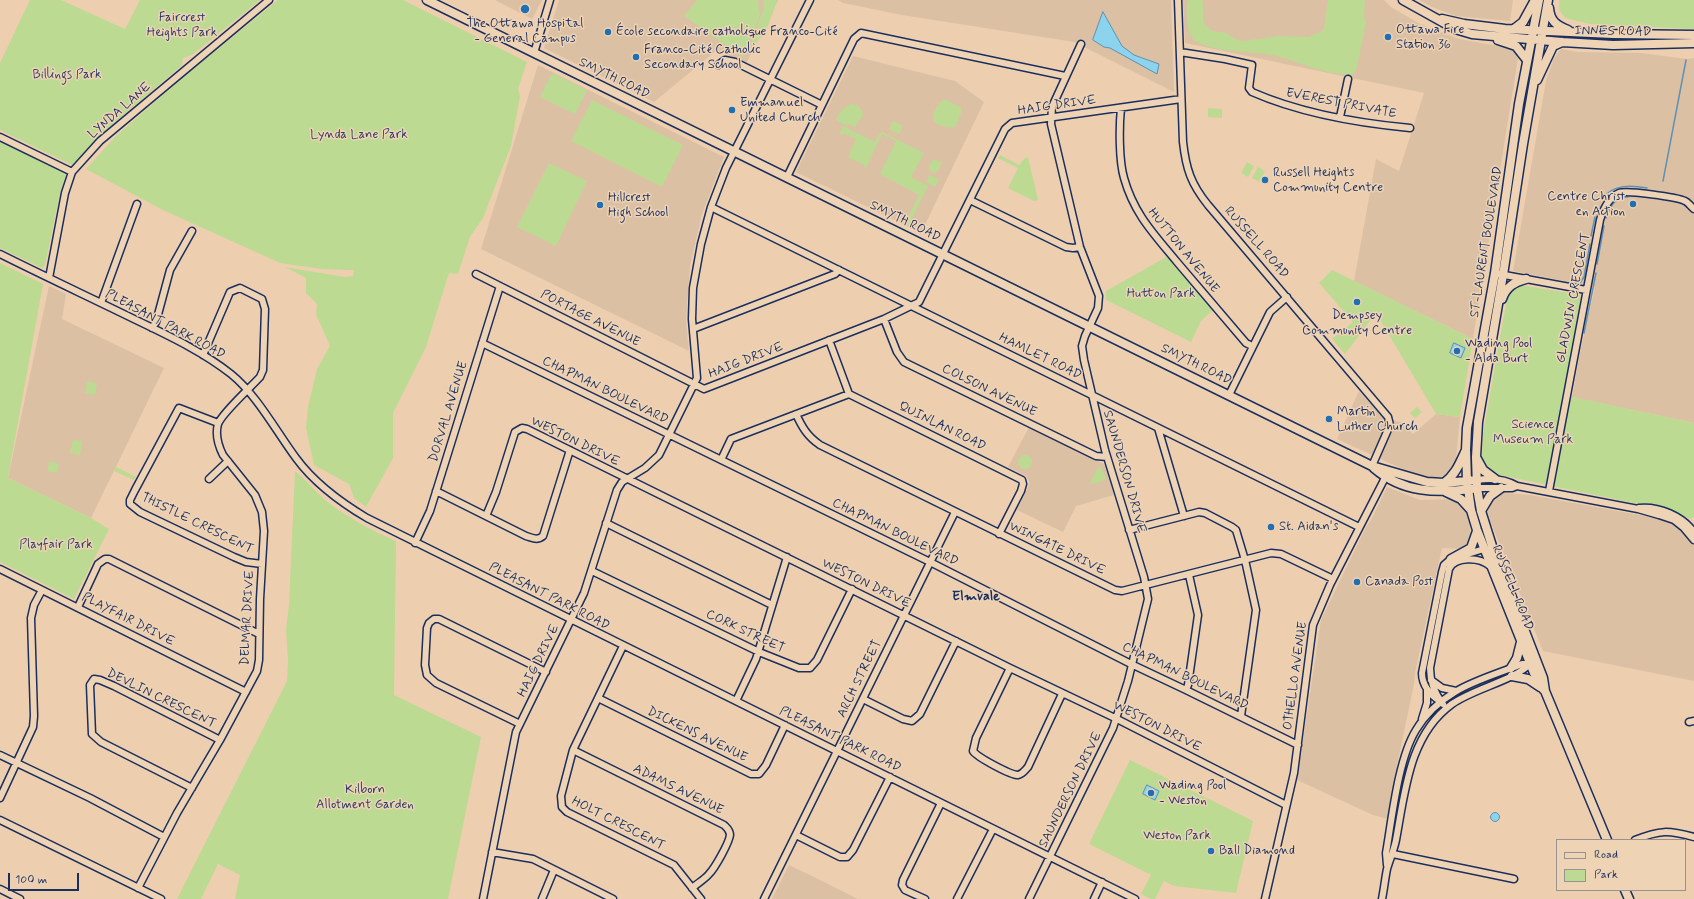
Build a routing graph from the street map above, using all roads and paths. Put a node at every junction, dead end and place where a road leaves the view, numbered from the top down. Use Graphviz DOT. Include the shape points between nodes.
graph roads {
  1 [pos="269,0"];
  2 [pos="428,0"];
  3 [pos="550,0"];
  4 [pos="810,0"];
  5 [pos="1178,0"];
  6 [pos="1403,0"];
  7 [pos="1535,0"];
  8 [pos="1539,0"];
  9 [pos="1548,0"];
  10 [pos="1434,17"];
  11 [pos="1514,29"];
  12 [pos="1533,30"];
  13 [pos="1543,30"];
  14 [pos="1576,33"];
  15 [pos="1694,35"];
  16 [pos="1484,36"];
  17 [pos="1531,39"];
  18 [pos="1541,40"];
  19 [pos="1562,42"];
  20 [pos="1694,43"];
  21 [pos="1081,44"];
  22 [pos="1180,52"];
  23 [pos="534,53"];
  24 [pos="1527,60"];
  25 [pos="718,64"];
  26 [pos="1065,76"];
  27 [pos="1348,79"];
  28 [pos="771,80"];
  29 [pos="1532,91"];
  30 [pos="1181,100"];
  31 [pos="822,105"];
  32 [pos="1121,108"];
  33 [pos="1051,115"];
  34 [pos="1340,117"];
  35 [pos="1410,128"];
  36 [pos="0,137"];
  37 [pos="735,151"];
  38 [pos="72,172"];
  39 [pos="787,177"];
  40 [pos="970,200"];
  41 [pos="137,204"];
  42 [pos="711,207"];
  43 [pos="1694,209"];
  44 [pos="192,231"];
  45 [pos="1080,247"];
  46 [pos="0,254"];
  47 [pos="943,254"];
  48 [pos="839,270"];
  49 [pos="476,274"];
  50 [pos="1500,274"];
  51 [pos="49,278"];
  52 [pos="1526,279"];
  53 [pos="500,286"];
  54 [pos="1586,290"];
  55 [pos="1287,297"];
  56 [pos="100,303"];
  57 [pos="911,307"];
  58 [pos="1496,315"];
  59 [pos="884,319"];
  60 [pos="1090,327"];
  61 [pos="152,328"];
  62 [pos="693,330"];
  63 [pos="829,340"];
  64 [pos="482,343"];
  65 [pos="1252,346"];
  66 [pos="203,355"];
  67 [pos="694,384"];
  68 [pos="247,392"];
  69 [pos="850,394"];
  70 [pos="1091,394"];
  71 [pos="1228,395"];
  72 [pos="796,414"];
  73 [pos="218,423"];
  74 [pos="1158,428"];
  75 [pos="669,434"];
  76 [pos="570,450"];
  77 [pos="1466,450"];
  78 [pos="1107,457"];
  79 [pos="1476,457"];
  80 [pos="721,460"];
  81 [pos="228,461"];
  82 [pos="1372,466"];
  83 [pos="1387,474"];
  84 [pos="209,479"];
  85 [pos="626,479"];
  86 [pos="1495,480"];
  87 [pos="1477,484"];
  88 [pos="1468,485"];
  89 [pos="1517,486"];
  90 [pos="1444,487"];
  91 [pos="1501,488"];
  92 [pos="436,491"];
  93 [pos="1549,491"];
  94 [pos="1638,509"];
  95 [pos="1471,510"];
  96 [pos="1481,511"];
  97 [pos="955,512"];
  98 [pos="486,516"];
  99 [pos="1184,516"];
  100 [pos="606,523"];
  101 [pos="1359,527"];
  102 [pos="1129,530"];
  103 [pos="1477,530"];
  104 [pos="1694,532"];
  105 [pos="999,534"];
  106 [pos="1694,540"];
  107 [pos="415,543"];
  108 [pos="1492,546"];
  109 [pos="1484,549"];
  110 [pos="787,557"];
  111 [pos="1451,559"];
  112 [pos="1245,560"];
  113 [pos="930,562"];
  114 [pos="262,564"];
  115 [pos="0,569"];
  116 [pos="1495,570"];
  117 [pos="592,571"];
  118 [pos="1189,575"];
  119 [pos="1333,579"];
  120 [pos="1145,585"];
  121 [pos="852,589"];
  122 [pos="42,590"];
  123 [pos="772,605"];
  124 [pos="78,607"];
  125 [pos="904,615"];
  126 [pos="571,620"];
  127 [pos="259,634"];
  128 [pos="956,641"];
  129 [pos="1521,642"];
  130 [pos="623,646"];
  131 [pos="759,652"];
  132 [pos="1533,662"];
  133 [pos="1131,664"];
  134 [pos="1010,668"];
  135 [pos="546,672"];
  136 [pos="1511,672"];
  137 [pos="1430,679"];
  138 [pos="1427,689"];
  139 [pos="1186,690"];
  140 [pos="1456,691"];
  141 [pos="1545,691"];
  142 [pos="246,692"];
  143 [pos="1062,694"];
  144 [pos="598,698"];
  145 [pos="863,699"];
  146 [pos="736,701"];
  147 [pos="1441,702"];
  148 [pos="1447,709"];
  149 [pos="1241,716"];
  150 [pos="1116,719"];
  151 [pos="1422,721"];
  152 [pos="520,724"];
  153 [pos="785,725"];
  154 [pos="220,740"];
  155 [pos="1298,745"];
  156 [pos="573,750"];
  157 [pos="837,752"];
  158 [pos="0,755"];
  159 [pos="17,763"];
  160 [pos="890,777"];
  161 [pos="1399,785"];
  162 [pos="1407,786"];
  163 [pos="192,788"];
  164 [pos="0,798"];
  165 [pos="941,803"];
  166 [pos="1286,805"];
  167 [pos="0,820"];
  168 [pos="993,828"];
  169 [pos="796,835"];
  170 [pos="1694,837"];
  171 [pos="164,838"];
  172 [pos="1607,839"];
  173 [pos="1638,839"];
  174 [pos="492,852"];
  175 [pos="1393,854"];
  176 [pos="1051,856"];
  177 [pos="1388,868"];
  178 [pos="554,870"];
  179 [pos="1514,879"];
  180 [pos="1102,882"];
  181 [pos="138,888"];
  182 [pos="692,888"];
  183 [pos="0,889"];
  184 [pos="20,899"];
  185 [pos="161,899"];
  186 [pos="483,899"];
  187 [pos="542,899"];
  188 [pos="613,899"];
  189 [pos="701,899"];
  190 [pos="764,899"];
  191 [pos="925,899"];
  192 [pos="957,899"];
  193 [pos="1029,899"];
  194 [pos="1094,899"];
  195 [pos="1135,899"];
  196 [pos="1265,899"];
  197 [pos="1382,899"];
  1 -- 38 [label="street, LYNDA LANE" via="100,141"];
  2 -- 23 [label="main road, SMYTH ROAD"];
  3 -- 23 [label="street"];
  4 -- 28 [label="street"];
  5 -- 22 [label="street, RUSSELL ROAD"];
  6 -- 10 [label="main road"];
  7 -- 11 [label="main road" via="1523,22"];
  8 -- 12 [label="main road, ST-LAURENT BOULEVARD"];
  9 -- 13 [label="main road, ST-LAURENT BOULEVARD"];
  9 -- 14 [label="main road" via="1553,22"];
  10 -- 11 [label="main road, INNES ROAD" via="1478,27"];
  10 -- 16 [label="main road" via="1455,29"];
  11 -- 12 [label="main road, INNES ROAD"];
  12 -- 13 [label="main road, INNES ROAD"];
  12 -- 17 [label="main road, ST-LAURENT BOULEVARD"];
  13 -- 14 [label="main road, INNES ROAD"];
  13 -- 18 [label="main road, ST-LAURENT BOULEVARD"];
  14 -- 15 [label="main road, INNES ROAD"];
  16 -- 17 [label="main road, INNES ROAD"];
  16 -- 24 [label="main road" via="1516,46"];
  17 -- 18 [label="main road, INNES ROAD"];
  17 -- 24 [label="main road, ST-LAURENT BOULEVARD"];
  18 -- 19 [label="main road, INNES ROAD"];
  18 -- 29 [label="main road, ST-LAURENT BOULEVARD"];
  19 -- 20 [label="main road, INNES ROAD" via="1613,45"];
  19 -- 29 [label="main road" via="1551,49"];
  21 -- 26 [label="street"];
  22 -- 30 [label="street, RUSSELL ROAD"];
  22 -- 34 [label="street, EVEREST PRIVATE" via="1252,65 1248,83 1252,92 1290,107"];
  23 -- 37 [label="main road, SMYTH ROAD"];
  24 -- 50 [label="main road, ST-LAURENT BOULEVARD" via="1519,104"];
  25 -- 28 [label="street" via="725,60 730,61"];
  26 -- 31 [label="street" via="861,33 854,39"];
  26 -- 33 [label="street"];
  27 -- 34 [label="street"];
  28 -- 31 [label="street"];
  28 -- 37 [label="street"];
  29 -- 50 [label="main road, ST-LAURENT BOULEVARD"];
  30 -- 32 [label="street, HAIG DRIVE"];
  30 -- 55 [label="street, RUSSELL ROAD" via="1185,162 1198,192"];
  31 -- 39 [label="street"];
  32 -- 33 [label="street, HAIG DRIVE"];
  32 -- 65 [label="street, HUTTON AVENUE" via="1123,177 1135,208 1151,231 1212,303 1246,343"];
  33 -- 40 [label="street, HAIG DRIVE" via="1012,123 1005,129"];
  33 -- 45 [label="street, SAUNDERSON DRIVE"];
  34 -- 35 [label="street, EVEREST PRIVATE"];
  36 -- 38 [label="street"];
  37 -- 39 [label="main road, SMYTH ROAD"];
  37 -- 42 [label="street"];
  38 -- 51 [label="street, LYNDA LANE" via="65,193"];
  39 -- 47 [label="main road, SMYTH ROAD"];
  40 -- 45 [label="street" via="1066,247"];
  40 -- 47 [label="street, HAIG DRIVE"];
  41 -- 56 [label="street"];
  42 -- 48 [label="street, HAMLET ROAD"];
  42 -- 62 [label="street" via="693,288"];
  43 -- 54 [label="street, GLADWIN CRESCENT" via="1685,201 1631,191 1620,193 1610,199 1600,220"];
  44 -- 61 [label="street" via="170,270"];
  45 -- 60 [label="street, SAUNDERSON DRIVE" via="1099,296 1098,308"];
  46 -- 51 [label="street, PLEASANT PARK ROAD"];
  47 -- 57 [label="street, HAIG DRIVE" via="919,302"];
  47 -- 60 [label="main road, SMYTH ROAD"];
  48 -- 57 [label="street, HAMLET ROAD"];
  48 -- 62 [label="street" via="835,274"];
  49 -- 53 [label="street, PORTAGE AVENUE"];
  50 -- 52 [label="street"];
  50 -- 58 [label="main road, ST-LAURENT BOULEVARD"];
  50 -- 77 [label="main road, ST-LAURENT BOULEVARD" via="1469,419"];
  51 -- 56 [label="street, PLEASANT PARK ROAD"];
  52 -- 54 [label="street"];
  52 -- 58 [label="main road" via="1517,281 1509,287"];
  53 -- 64 [label="street, DORVAL AVENUE"];
  53 -- 67 [label="street, PORTAGE AVENUE"];
  54 -- 93 [label="street, GLADWIN CRESCENT"];
  55 -- 65 [label="street" via="1270,312"];
  55 -- 82 [label="street, RUSSELL ROAD" via="1388,417 1390,425"];
  56 -- 61 [label="street, PLEASANT PARK ROAD"];
  57 -- 59 [label="street, HAIG DRIVE"];
  57 -- 70 [label="street, HAMLET ROAD"];
  58 -- 79 [label="main road, ST-LAURENT BOULEVARD" via="1478,422"];
  59 -- 63 [label="street, HAIG DRIVE"];
  59 -- 78 [label="street, COLSON AVENUE" via="897,352 904,362 1096,456"];
  60 -- 70 [label="street, SAUNDERSON DRIVE" via="1082,346"];
  60 -- 71 [label="main road, SMYTH ROAD"];
  61 -- 66 [label="street, PLEASANT PARK ROAD"];
  62 -- 67 [label="street" via="697,374"];
  63 -- 67 [label="street, HAIG DRIVE" via="704,388"];
  63 -- 69 [label="street"];
  64 -- 75 [label="street, CHAPMAN BOULEVARD"];
  64 -- 92 [label="street, DORVAL AVENUE"];
  65 -- 71 [label="street"];
  66 -- 68 [label="street, PLEASANT PARK ROAD" via="233,376"];
  66 -- 68 [label="street" via="230,292 240,288 262,299 265,309 264,370"];
  67 -- 75 [label="street, HAIG DRIVE"];
  68 -- 73 [label="street"];
  68 -- 107 [label="street, PLEASANT PARK ROAD" via="313,478 341,503"];
  69 -- 72 [label="street"];
  69 -- 105 [label="street, QUINLAN ROAD" via="1022,480 1021,491"];
  70 -- 74 [label="street, HAMLET ROAD"];
  70 -- 78 [label="street, SAUNDERSON DRIVE"];
  71 -- 82 [label="main road, SMYTH ROAD"];
  72 -- 80 [label="street" via="731,439"];
  72 -- 97 [label="street, WINGATE DRIVE" via="811,439"];
  73 -- 81 [label="street, DELMAR DRIVE" via="216,434 220,448"];
  73 -- 114 [label="street, THISTLE CRESCENT" via="179,408 137,485 130,504 140,512 234,557"];
  74 -- 99 [label="street"];
  74 -- 101 [label="street, HAMLET ROAD"];
  75 -- 80 [label="street, CHAPMAN BOULEVARD"];
  75 -- 85 [label="street, HAIG DRIVE" via="654,461"];
  76 -- 85 [label="street, WESTON DRIVE"];
  76 -- 98 [label="street, WESTON DRIVE" via="527,429 518,429"];
  76 -- 98 [label="street" via="543,536 536,539"];
  77 -- 88 [label="main road, ST-LAURENT BOULEVARD"];
  77 -- 90 [label="main road" via="1456,471"];
  78 -- 102 [label="street, SAUNDERSON DRIVE"];
  79 -- 86 [label="main road" via="1483,470"];
  79 -- 87 [label="main road, ST-LAURENT BOULEVARD"];
  80 -- 113 [label="street, CHAPMAN BOULEVARD"];
  81 -- 84 [label="street"];
  81 -- 114 [label="street, DELMAR DRIVE" via="255,495 262,512"];
  82 -- 83 [label="main road, SMYTH ROAD"];
  83 -- 90 [label="main road, SMYTH ROAD" via="1410,487"];
  83 -- 101 [label="street, OTHELLO AVENUE"];
  85 -- 100 [label="street, HAIG DRIVE" via="617,490"];
  85 -- 110 [label="street, WESTON DRIVE"];
  86 -- 87 [label="street"];
  86 -- 89 [label="street"];
  87 -- 88 [label="main road, SMYTH ROAD"];
  87 -- 91 [label="street"];
  87 -- 96 [label="main road, RUSSELL ROAD"];
  88 -- 90 [label="main road, SMYTH ROAD"];
  88 -- 95 [label="main road, RUSSELL ROAD"];
  89 -- 91 [label="street"];
  89 -- 93 [label="street"];
  90 -- 95 [label="main road"];
  91 -- 96 [label="main road" via="1488,499"];
  92 -- 98 [label="street"];
  92 -- 107 [label="street, DORVAL AVENUE"];
  93 -- 94 [label="street"];
  94 -- 104 [label="street" via="1648,507 1675,516 1688,524"];
  94 -- 106 [label="street" via="1674,520"];
  95 -- 103 [label="main road, RUSSELL ROAD"];
  96 -- 108 [label="main road, RUSSELL ROAD"];
  97 -- 105 [label="street, WINGATE DRIVE"];
  97 -- 113 [label="street, ARCH STREET"];
  99 -- 102 [label="street"];
  99 -- 112 [label="street" via="1205,513 1232,527 1239,535"];
  100 -- 117 [label="street, HAIG DRIVE"];
  100 -- 123 [label="street"];
  101 -- 119 [label="street, OTHELLO AVENUE"];
  102 -- 120 [label="street, SAUNDERSON DRIVE"];
  103 -- 109 [label="main road, RUSSELL ROAD"];
  103 -- 111 [label="main road" via="1471,548"];
  105 -- 120 [label="street, WINGATE DRIVE" via="1115,590 1122,591"];
  107 -- 126 [label="street, PLEASANT PARK ROAD"];
  108 -- 109 [label="main road"];
  108 -- 116 [label="main road, RUSSELL ROAD"];
  109 -- 111 [label="street"];
  109 -- 116 [label="main road, RUSSELL ROAD"];
  110 -- 121 [label="street, WESTON DRIVE"];
  110 -- 123 [label="street"];
  111 -- 138 [label="street" via="1444,565 1427,641 1422,673 1422,680"];
  112 -- 118 [label="street, WINGATE DRIVE"];
  112 -- 119 [label="street, WINGATE DRIVE" via="1271,553 1281,554"];
  112 -- 149 [label="street" via="1256,619"];
  113 -- 125 [label="street, ARCH STREET"];
  113 -- 133 [label="street, CHAPMAN BOULEVARD"];
  114 -- 127 [label="street, DELMAR DRIVE"];
  115 -- 122 [label="street, PLAYFAIR DRIVE"];
  116 -- 129 [label="main road, RUSSELL ROAD"];
  116 -- 132 [label="main road, RUSSELL ROAD"];
  116 -- 137 [label="street" via="1485,561 1475,559 1455,562 1450,566 1430,666"];
  117 -- 126 [label="street, HAIG DRIVE"];
  117 -- 131 [label="street, CORK STREET"];
  118 -- 120 [label="street, WINGATE DRIVE"];
  118 -- 139 [label="street" via="1198,615"];
  119 -- 155 [label="street, OTHELLO AVENUE" via="1313,625"];
  120 -- 133 [label="street, SAUNDERSON DRIVE" via="1148,599"];
  121 -- 125 [label="street, WESTON DRIVE"];
  121 -- 131 [label="street, CORK STREET" via="817,660 810,668 799,668"];
  122 -- 124 [label="street, PLAYFAIR DRIVE"];
  122 -- 159 [label="street" via="31,618 33,727"];
  123 -- 131 [label="street"];
  124 -- 127 [label="street" via="98,564 109,559"];
  124 -- 142 [label="street, PLAYFAIR DRIVE"];
  125 -- 128 [label="street, WESTON DRIVE"];
  125 -- 145 [label="street, ARCH STREET"];
  126 -- 130 [label="street, PLEASANT PARK ROAD"];
  126 -- 135 [label="street, HAIG DRIVE"];
  127 -- 142 [label="street, DELMAR DRIVE" via="257,671"];
  128 -- 134 [label="street, WESTON DRIVE"];
  128 -- 145 [label="street" via="920,714 912,721"];
  129 -- 132 [label="main road, RUSSELL ROAD"];
  129 -- 136 [label="main road" via="1518,658"];
  130 -- 144 [label="street, HOLT CRESCENT"];
  130 -- 146 [label="street, PLEASANT PARK ROAD"];
  131 -- 146 [label="street"];
  132 -- 136 [label="street" via="1522,664"];
  132 -- 141 [label="main road, RUSSELL ROAD" via="1537,680"];
  133 -- 139 [label="street, CHAPMAN BOULEVARD"];
  133 -- 150 [label="street, SAUNDERSON DRIVE"];
  134 -- 143 [label="street, WESTON DRIVE"];
  134 -- 143 [label="street" via="976,738 973,751 979,757 1012,773 1024,773"];
  135 -- 152 [label="street, HAIG DRIVE"];
  135 -- 152 [label="street" via="443,621 434,619 429,623 425,665 427,675 436,683"];
  136 -- 140 [label="street"];
  136 -- 141 [label="main road" via="1528,679"];
  136 -- 148 [label="street"];
  137 -- 140 [label="street" via="1442,688"];
  137 -- 147 [label="street"];
  138 -- 147 [label="street"];
  138 -- 151 [label="street" via="1427,703"];
  139 -- 149 [label="street, CHAPMAN BOULEVARD"];
  140 -- 147 [label="street"];
  141 -- 172 [label="main road, RUSSELL ROAD"];
  142 -- 154 [label="street, DELMAR DRIVE"];
  143 -- 150 [label="street, WESTON DRIVE"];
  144 -- 153 [label="street, DICKENS AVENUE" via="751,774 758,774 766,765"];
  144 -- 156 [label="street, HOLT CRESCENT"];
  145 -- 157 [label="street, ARCH STREET"];
  146 -- 153 [label="street, PLEASANT PARK ROAD"];
  147 -- 148 [label="street"];
  147 -- 151 [label="street"];
  148 -- 162 [label="street" via="1420,741"];
  149 -- 155 [label="street, CHAPMAN BOULEVARD"];
  150 -- 166 [label="street, WESTON DRIVE"];
  150 -- 176 [label="street, SAUNDERSON DRIVE"];
  151 -- 161 [label="street" via="1407,748"];
  152 -- 174 [label="street, HAIG DRIVE"];
  153 -- 157 [label="street, PLEASANT PARK ROAD"];
  154 -- 163 [label="street, DELMAR DRIVE"];
  154 -- 163 [label="street, DEVLIN CRESCENT" via="100,680 94,679 90,685 94,737"];
  155 -- 166 [label="street, OTHELLO AVENUE"];
  156 -- 182 [label="street, HOLT CRESCENT" via="562,796 562,807 567,812 674,865"];
  156 -- 182 [label="street, ADAMS AVENUE" via="728,829 730,835 714,869"];
  157 -- 160 [label="street, PLEASANT PARK ROAD"];
  157 -- 169 [label="street, ARCH STREET"];
  158 -- 159 [label="street"];
  159 -- 164 [label="street"];
  159 -- 171 [label="street"];
  160 -- 165 [label="street, PLEASANT PARK ROAD"];
  160 -- 169 [label="street" via="847,857 840,857"];
  161 -- 162 [label="street"];
  161 -- 177 [label="street" via="1386,853"];
  162 -- 175 [label="street"];
  163 -- 171 [label="street, DELMAR DRIVE"];
  165 -- 168 [label="street, PLEASANT PARK ROAD"];
  165 -- 191 [label="street" via="902,885 905,890"];
  166 -- 196 [label="street, OTHELLO AVENUE"];
  167 -- 181 [label="street"];
  168 -- 176 [label="street, PLEASANT PARK ROAD"];
  168 -- 192 [label="street"];
  169 -- 190 [label="street, ARCH STREET"];
  170 -- 173 [label="street" via="1661,831"];
  171 -- 181 [label="street, DELMAR DRIVE"];
  174 -- 178 [label="street" via="533,859"];
  174 -- 186 [label="street, HAIG DRIVE"];
  175 -- 177 [label="street"];
  175 -- 179 [label="street"];
  176 -- 180 [label="street, PLEASANT PARK ROAD"];
  176 -- 193 [label="street, SAUNDERSON DRIVE"];
  177 -- 197 [label="street"];
  178 -- 187 [label="street"];
  178 -- 188 [label="street"];
  180 -- 194 [label="street"];
  180 -- 195 [label="street, PLEASANT PARK ROAD"];
  181 -- 185 [label="street"];
  182 -- 189 [label="street, HOLT CRESCENT"];
  183 -- 184 [label="street"];
}
